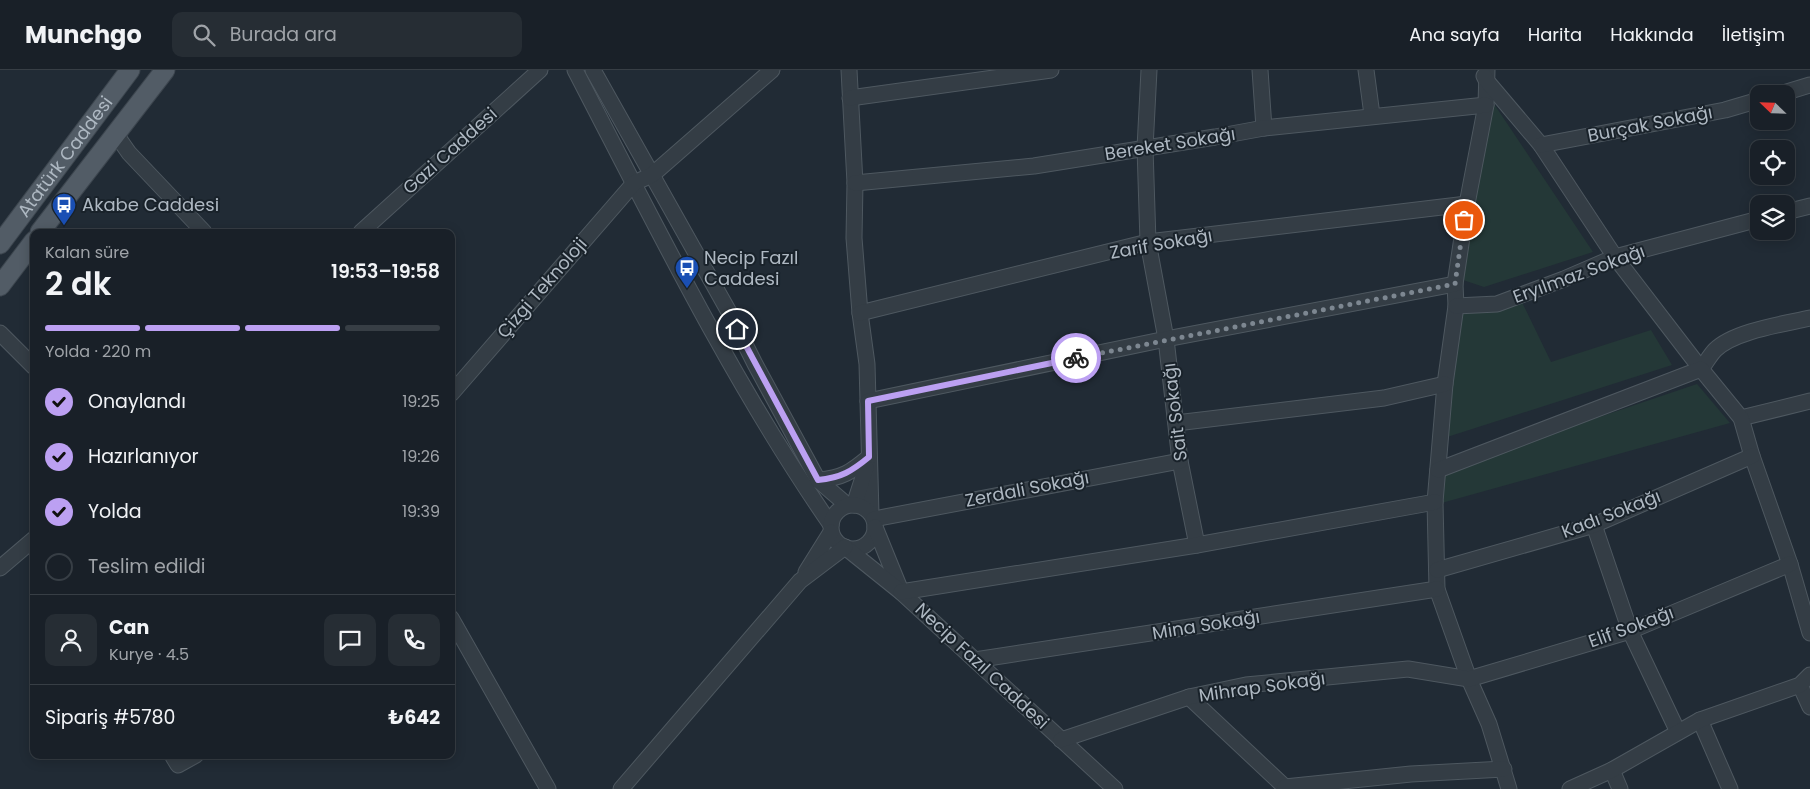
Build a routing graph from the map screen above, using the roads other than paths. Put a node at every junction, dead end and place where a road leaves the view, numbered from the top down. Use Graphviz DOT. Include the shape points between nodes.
graph roads {
  1 [pos="130,70"];
  2 [pos="165,70"];
  3 [pos="540,70"];
  4 [pos="575,70"];
  5 [pos="593,70"];
  6 [pos="772,70"];
  7 [pos="849,70"];
  8 [pos="1051,70"];
  9 [pos="1149,70"];
  10 [pos="1260,70"];
  11 [pos="1366,70"];
  12 [pos="1485,73"];
  13 [pos="1810,85"];
  14 [pos="1795,90"];
  15 [pos="850,98"];
  16 [pos="1750,103"];
  17 [pos="1486,105"];
  18 [pos="1372,115"];
  19 [pos="1264,128"];
  20 [pos="115,133"];
  21 [pos="1541,145"];
  22 [pos="1144,148"];
  23 [pos="652,175"];
  24 [pos="634,184"];
  25 [pos="855,184"];
  26 [pos="1467,204"];
  27 [pos="1810,206"];
  28 [pos="1795,210"];
  29 [pos="1750,221"];
  30 [pos="42,229"];
  31 [pos="201,229"];
  32 [pos="364,229"];
  33 [pos="1148,242"];
  34 [pos="0,244"];
  35 [pos="30,246"];
  36 [pos="1615,257"];
  37 [pos="1455,284"];
  38 [pos="0,286"];
  39 [pos="1456,306"];
  40 [pos="860,313"];
  41 [pos="1810,318"];
  42 [pos="0,333"];
  43 [pos="1166,339"];
  44 [pos="30,363"];
  45 [pos="1701,369"];
  46 [pos="1445,384"];
  47 [pos="455,389"];
  48 [pos="868,401"];
  49 [pos="1810,401"];
  50 [pos="1741,418"];
  51 [pos="1176,422"];
  52 [pos="1752,456"];
  53 [pos="869,457"];
  54 [pos="1180,461"];
  55 [pos="1438,470"];
  56 [pos="818,480"];
  57 [pos="1435,502"];
  58 [pos="851,505"];
  59 [pos="873,520"];
  60 [pos="1594,525"];
  61 [pos="831,528"];
  62 [pos="30,542"];
  63 [pos="1197,545"];
  64 [pos="845,547"];
  65 [pos="1790,564"];
  66 [pos="0,568"];
  67 [pos="1437,570"];
  68 [pos="800,581"];
  69 [pos="1437,589"];
  70 [pos="902,592"];
  71 [pos="455,625"];
  72 [pos="1630,631"];
  73 [pos="1810,633"];
  74 [pos="975,660"];
  75 [pos="1469,679"];
  76 [pos="1805,680"];
  77 [pos="1189,697"];
  78 [pos="1810,708"];
  79 [pos="1700,720"];
  80 [pos="1678,732"];
  81 [pos="1061,740"];
  82 [pos="174,759"];
  83 [pos="189,759"];
  84 [pos="1504,769"];
  85 [pos="1612,770"];
  86 [pos="1286,788"];
  87 [pos="548,789"];
  88 [pos="621,789"];
  89 [pos="1115,789"];
  90 [pos="1509,789"];
  91 [pos="1570,789"];
  92 [pos="1620,789"];
  93 [pos="1730,789"];
  1 -- 34 [label="main road, Atatürk Caddesi"];
  2 -- 20 [label="main road"];
  3 -- 32 [label="street, Gazi Caddesi"];
  4 -- 24 [label="street"];
  5 -- 23 [label="street"];
  6 -- 23 [label="street"];
  7 -- 15 [label="street"];
  8 -- 15 [label="street"];
  9 -- 22 [label="street, Sait Sokağı"];
  10 -- 19 [label="street"];
  11 -- 18 [label="street"];
  12 -- 17 [label="street"];
  12 -- 21 [label="street"];
  13 -- 14 [label="street"];
  15 -- 25 [label="street"];
  16 -- 21 [label="street, Burçak Sokağı"];
  17 -- 18 [label="street, Bereket Sokağı"];
  17 -- 26 [label="street"];
  18 -- 19 [label="street, Bereket Sokağı"];
  19 -- 22 [label="street, Bereket Sokağı"];
  20 -- 30 [label="main road"];
  20 -- 31 [label="street" via="129,153"];
  21 -- 36 [label="street"];
  22 -- 25 [label="street, Bereket Sokağı" via="1034,166"];
  22 -- 33 [label="street, Sait Sokağı"];
  23 -- 24 [label="street"];
  23 -- 56 [label="street"];
  24 -- 47 [label="street, Çizgi Teknoloji"];
  24 -- 61 [label="street" via="728,360"];
  25 -- 40 [label="street" via="854,238"];
  26 -- 33 [label="street, Zarif Sokağı"];
  26 -- 37 [label="street"];
  27 -- 28 [label="street"];
  29 -- 36 [label="street, Eryılmaz Sokağı"];
  33 -- 40 [label="street, Zarif Sokağı"];
  33 -- 43 [label="street, Sait Sokağı"];
  35 -- 38 [label="main road"];
  36 -- 39 [label="street, Eryılmaz Sokağı" via="1497,304"];
  36 -- 45 [label="street"];
  37 -- 39 [label="street"];
  37 -- 43 [label="street"];
  39 -- 46 [label="street"];
  40 -- 48 [label="street"];
  41 -- 45 [label="street" via="1727,341 1715,350"];
  42 -- 44 [label="street"];
  43 -- 48 [label="street"];
  43 -- 51 [label="street, Sait Sokağı"];
  45 -- 50 [label="street"];
  45 -- 55 [label="street"];
  46 -- 51 [label="street" via="1384,398"];
  46 -- 55 [label="street"];
  48 -- 53 [label="street"];
  49 -- 50 [label="street"];
  50 -- 52 [label="street"];
  51 -- 54 [label="street, Sait Sokağı"];
  52 -- 60 [label="street, Kadı Sokağı"];
  52 -- 65 [label="street"];
  53 -- 56 [label="street" via="850,472"];
  53 -- 58 [label="street"];
  53 -- 59 [label="street"];
  54 -- 59 [label="street, Zerdali Sokağı"];
  54 -- 63 [label="street, Sait Sokağı"];
  55 -- 57 [label="street"];
  56 -- 58 [label="street"];
  57 -- 63 [label="street"];
  57 -- 67 [label="street"];
  58 -- 59 [label="street" via="861,506"];
  58 -- 61 [label="street" via="836,512"];
  59 -- 64 [label="street" via="871,540 866,545 852,549"];
  59 -- 70 [label="street"];
  60 -- 67 [label="street, Kadı Sokağı"];
  60 -- 72 [label="street"];
  61 -- 64 [label="street" via="839,544"];
  61 -- 68 [label="street"];
  62 -- 66 [label="street"];
  63 -- 70 [label="street"];
  64 -- 68 [label="street"];
  64 -- 70 [label="street, Necip Fazıl Caddesi"];
  65 -- 72 [label="street, Elif Sokağı"];
  65 -- 73 [label="street"];
  67 -- 69 [label="street"];
  68 -- 88 [label="street"];
  69 -- 74 [label="street, Mina Sokağı"];
  69 -- 75 [label="street"];
  70 -- 74 [label="street, Necip Fazıl Caddesi"];
  71 -- 87 [label="street"];
  72 -- 75 [label="street, Elif Sokağı"];
  72 -- 80 [label="street"];
  74 -- 81 [label="street, Necip Fazıl Caddesi"];
  75 -- 77 [label="street, Mihrap Sokağı" via="1408,669 1246,685"];
  75 -- 84 [label="street"];
  76 -- 78 [label="street"];
  76 -- 79 [label="street"];
  77 -- 81 [label="street, Mihrap Sokağı"];
  77 -- 86 [label="street"];
  79 -- 80 [label="street"];
  79 -- 93 [label="street"];
  80 -- 85 [label="street"];
  81 -- 89 [label="street, Necip Fazıl Caddesi"];
  82 -- 83 [label="street" via="178,765"];
  84 -- 86 [label="street" via="1411,774"];
  84 -- 90 [label="street"];
  85 -- 91 [label="street"];
  85 -- 92 [label="street"];
}
